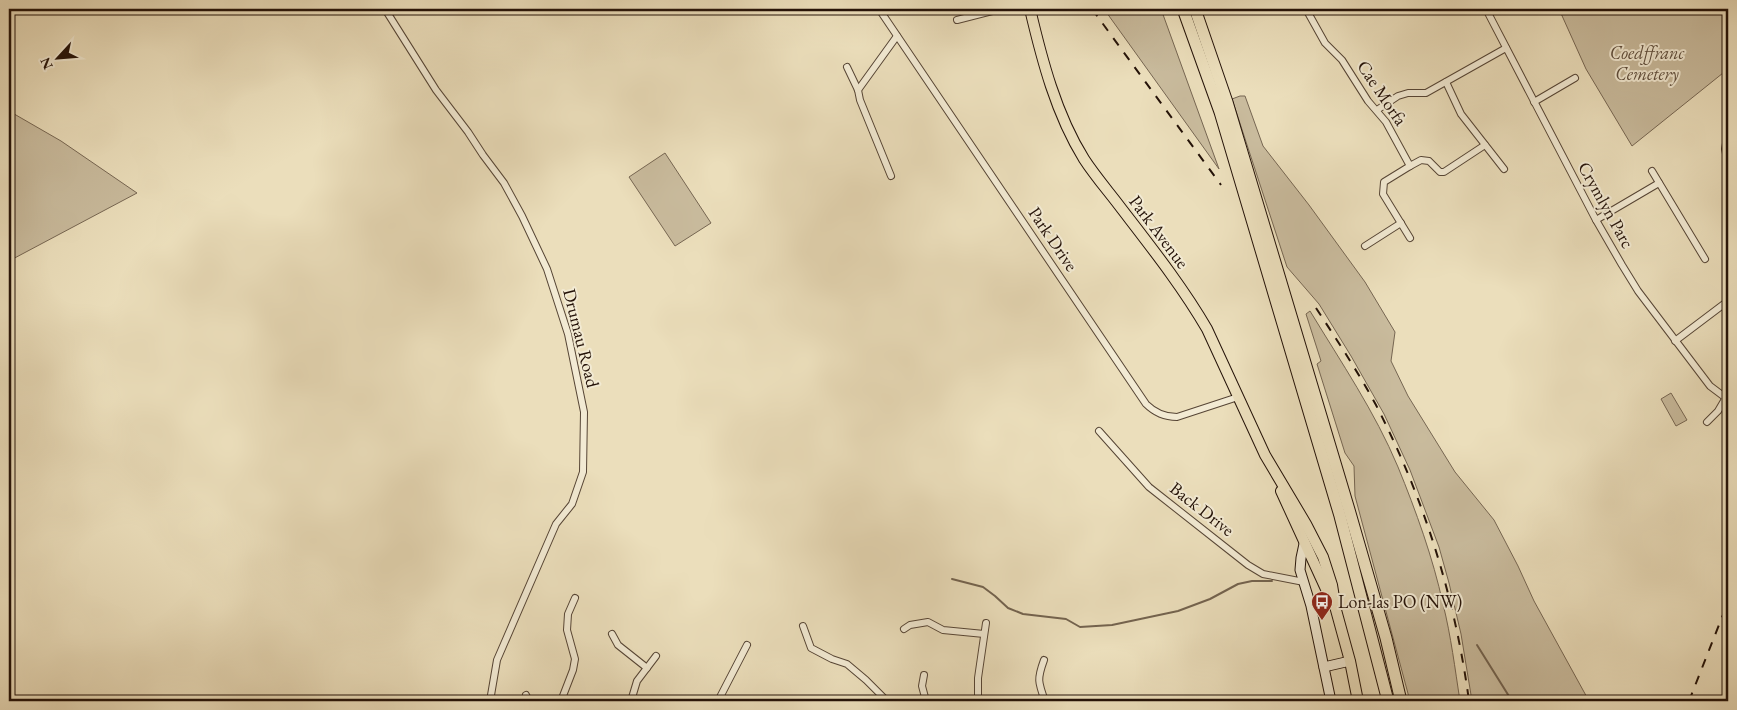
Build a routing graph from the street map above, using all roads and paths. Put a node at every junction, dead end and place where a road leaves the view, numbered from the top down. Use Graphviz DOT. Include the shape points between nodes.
graph roads {
  1 [pos="385,9"];
  2 [pos="879,9"];
  3 [pos="1000,9"];
  4 [pos="1030,9"];
  5 [pos="1183,9"];
  6 [pos="1195,9"];
  7 [pos="1306,9"];
  8 [pos="1486,9"];
  9 [pos="957,20"];
  10 [pos="896,36"];
  11 [pos="1506,48"];
  12 [pos="847,67"];
  13 [pos="1575,78"];
  14 [pos="1446,82"];
  15 [pos="858,90"];
  16 [pos="1534,102"];
  17 [pos="1377,110"];
  18 [pos="1728,132"];
  19 [pos="1485,145"];
  20 [pos="1728,163"];
  21 [pos="1410,166"];
  22 [pos="1504,169"];
  23 [pos="1652,171"];
  24 [pos="891,176"];
  25 [pos="1659,183"];
  26 [pos="1596,220"];
  27 [pos="1401,223"];
  28 [pos="1410,238"];
  29 [pos="1365,246"];
  30 [pos="1705,259"];
  31 [pos="1728,301"];
  32 [pos="1675,341"];
  33 [pos="1238,396"];
  34 [pos="1727,396"];
  35 [pos="1707,422"];
  36 [pos="1099,431"];
  37 [pos="1274,472"];
  38 [pos="1304,544"];
  39 [pos="1316,544"];
  40 [pos="1313,563"];
  41 [pos="1304,582"];
  42 [pos="575,598"];
  43 [pos="1336,610"];
  44 [pos="986,623"];
  45 [pos="803,626"];
  46 [pos="904,629"];
  47 [pos="612,634"];
  48 [pos="984,634"];
  49 [pos="747,645"];
  50 [pos="656,656"];
  51 [pos="1044,660"];
  52 [pos="1350,661"];
  53 [pos="1324,667"];
  54 [pos="647,668"];
  55 [pos="924,675"];
  56 [pos="978,700"];
  57 [pos="490,701"];
  58 [pos="561,701"];
  59 [pos="631,701"];
  60 [pos="718,701"];
  61 [pos="887,701"];
  62 [pos="926,701"];
  63 [pos="971,701"];
  64 [pos="1045,701"];
  65 [pos="1331,701"];
  66 [pos="1358,701"];
  67 [pos="1388,701"];
  68 [pos="1401,701"];
  1 -- 57 [label="street, Drumau Road" via="436,90 504,183 522,216 547,269 568,334 584,412 583,472 572,504 556,524 497,660"];
  2 -- 10 [label="street, Park Drive"];
  3 -- 9 [label="street"];
  4 -- 33 [label="main road, Park Avenue" via="1053,90 1084,159 1197,312"];
  5 -- 67 [label="highway" via="1220,112 1329,478"];
  6 -- 68 [label="highway" via="1227,102 1350,513"];
  7 -- 17 [label="street, Cae Morfa" via="1325,43 1342,60"];
  8 -- 11 [label="street, Crymlyn Parc"];
  10 -- 15 [label="street"];
  10 -- 33 [label="street, Park Drive" via="1146,404 1157,413 1177,417"];
  11 -- 14 [label="street"];
  11 -- 16 [label="street, Crymlyn Parc"];
  12 -- 15 [label="street"];
  13 -- 16 [label="street"];
  14 -- 17 [label="street" via="1426,93 1398,96"];
  14 -- 19 [label="street" via="1460,114"];
  15 -- 24 [label="street"];
  16 -- 26 [label="street, Crymlyn Parc"];
  17 -- 21 [label="street, Cae Morfa"];
  18 -- 20 [label="street" via="1725,149"];
  19 -- 21 [label="street" via="1440,172 1429,161 1421,160"];
  19 -- 22 [label="street"];
  21 -- 27 [label="street" via="1384,182 1382,188"];
  23 -- 25 [label="street"];
  25 -- 26 [label="street"];
  25 -- 30 [label="street"];
  26 -- 32 [label="street, Crymlyn Parc" via="1638,291"];
  27 -- 28 [label="street"];
  27 -- 29 [label="street"];
  31 -- 32 [label="street"];
  32 -- 34 [label="street, Crymlyn Parc" via="1710,386"];
  33 -- 37 [label="main road, Park Avenue"];
  34 -- 35 [label="street, Crymlyn Parc"];
  36 -- 41 [label="street, Back Drive" via="1149,487 1248,565 1263,574"];
  37 -- 38 [label="main road, Park Avenue"];
  37 -- 39 [label="main road, Park Avenue"];
  38 -- 40 [label="main road, Park Avenue"];
  38 -- 41 [label="main road" via="1300,563"];
  39 -- 40 [label="main road"];
  39 -- 43 [label="main road, Park Avenue" via="1327,567"];
  40 -- 41 [label="main road" via="1305,574"];
  40 -- 43 [label="main road, Park Avenue"];
  41 -- 53 [label="main road"];
  42 -- 58 [label="street" via="568,614 567,630 575,658"];
  43 -- 52 [label="main road"];
  44 -- 48 [label="street"];
  45 -- 61 [label="street" via="811,648 847,664"];
  46 -- 48 [label="street" via="928,622 944,630"];
  47 -- 54 [label="street" via="618,645"];
  48 -- 56 [label="street"];
  49 -- 60 [label="street"];
  50 -- 54 [label="street"];
  51 -- 64 [label="street" via="1038,676"];
  52 -- 53 [label="main road"];
  52 -- 66 [label="main road"];
  53 -- 65 [label="main road"];
  54 -- 59 [label="street" via="637,681"];
  55 -- 62 [label="street" via="922,686"];
  56 -- 63 [label="street"];
}
